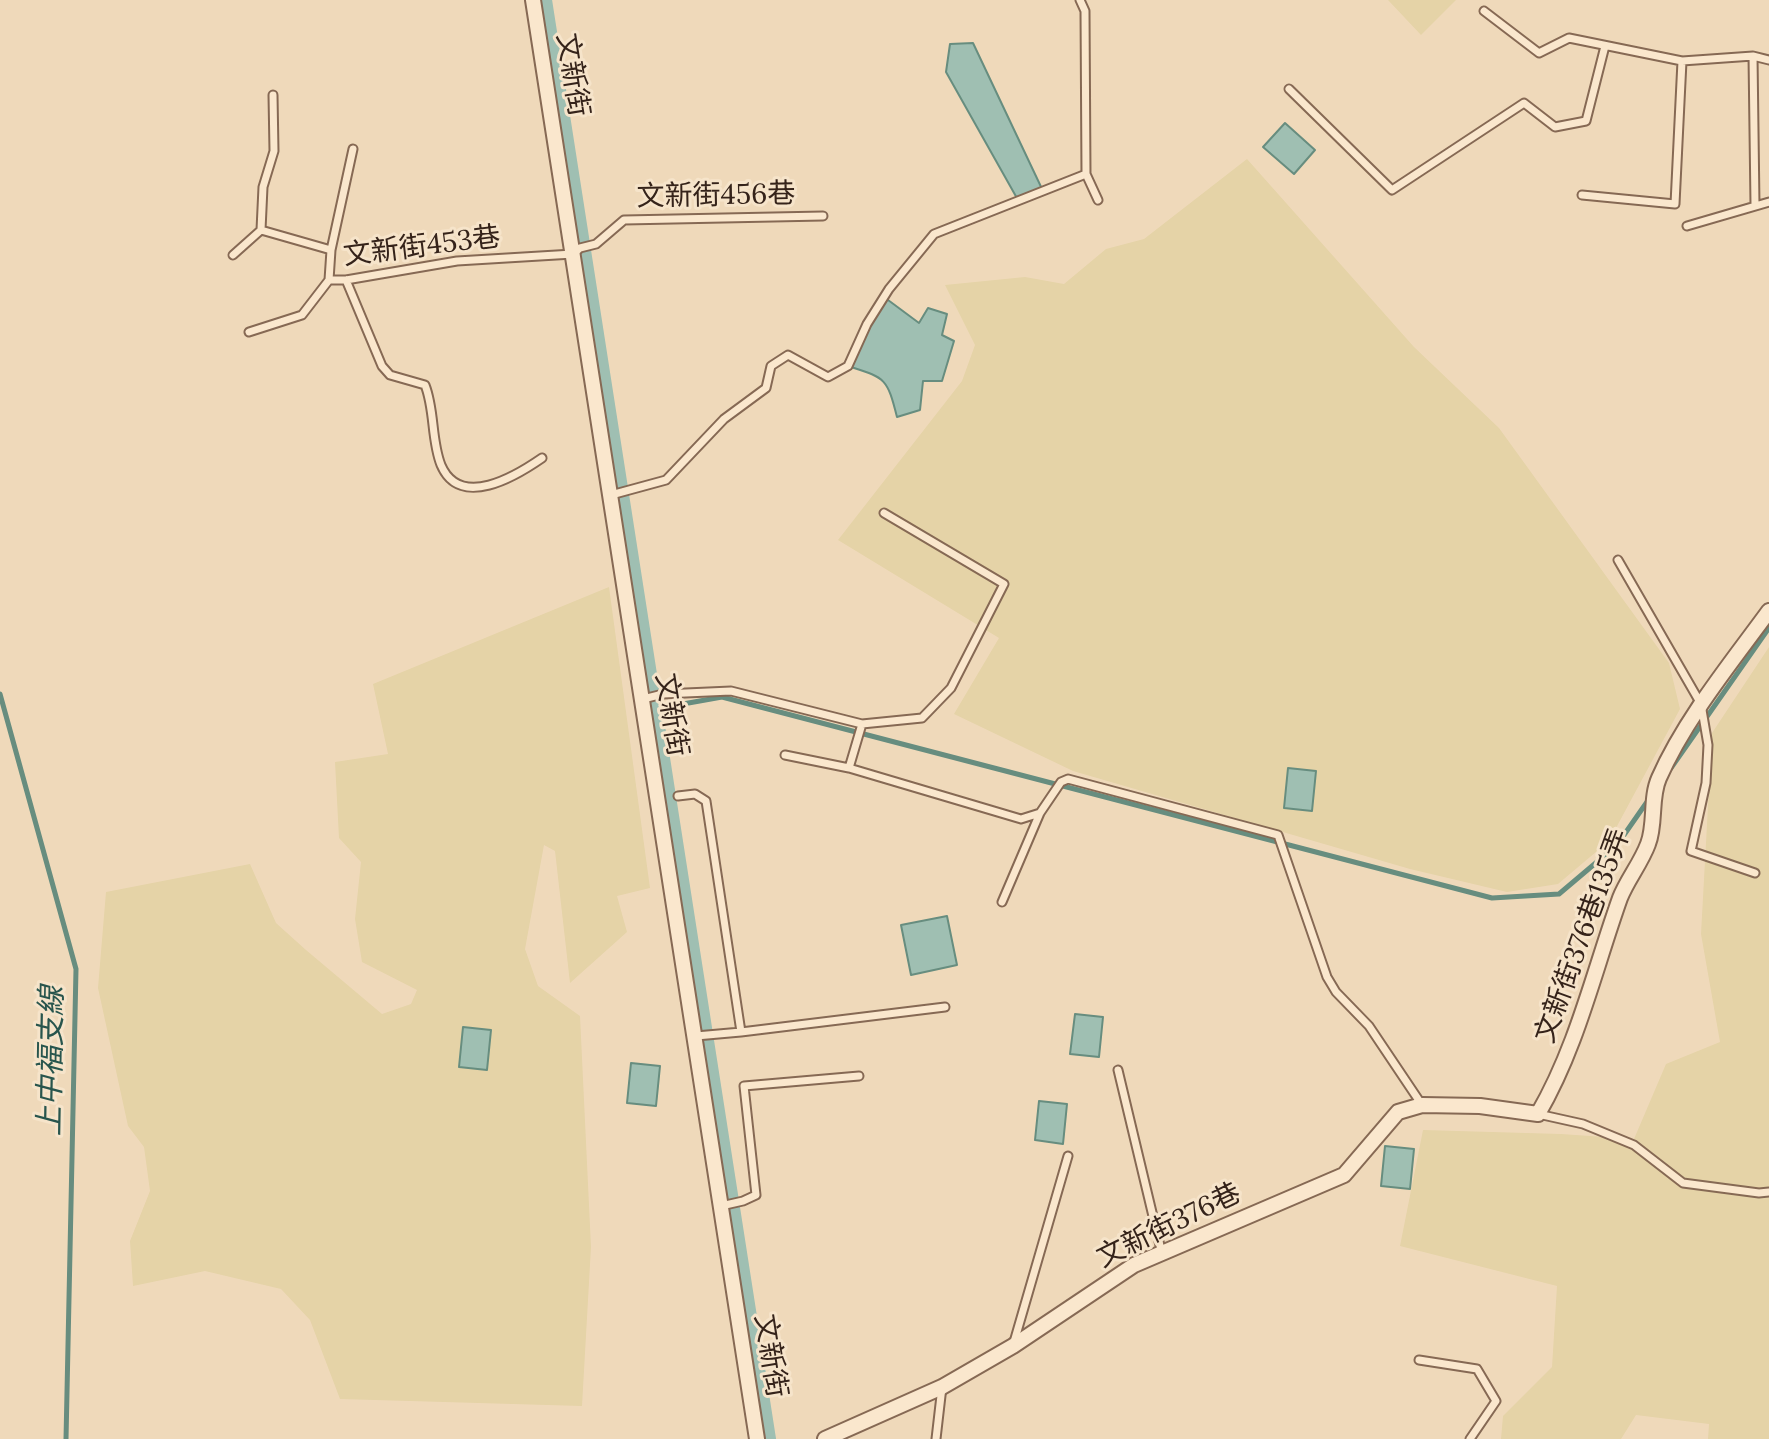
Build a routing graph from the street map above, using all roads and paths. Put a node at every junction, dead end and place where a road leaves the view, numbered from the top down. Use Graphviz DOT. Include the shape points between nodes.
graph roads {
  1 [pos="533,0"];
  2 [pos="1080,0"];
  3 [pos="1484,11"];
  4 [pos="1605,46"];
  5 [pos="1753,56"];
  6 [pos="1769,60"];
  7 [pos="1682,61"];
  8 [pos="1289,89"];
  9 [pos="273,95"];
  10 [pos="353,149"];
  11 [pos="1086,174"];
  12 [pos="1582,195"];
  13 [pos="1098,200"];
  14 [pos="1769,202"];
  15 [pos="1755,205"];
  16 [pos="823,216"];
  17 [pos="1687,226"];
  18 [pos="261,230"];
  19 [pos="331,250"];
  20 [pos="577,251"];
  21 [pos="233,255"];
  22 [pos="329,280"];
  23 [pos="346,280"];
  24 [pos="249,332"];
  25 [pos="542,458"];
  26 [pos="613,494"];
  27 [pos="884,513"];
  28 [pos="1618,560"];
  29 [pos="1769,611"];
  30 [pos="647,697"];
  31 [pos="1702,709"];
  32 [pos="862,726"];
  33 [pos="785,755"];
  34 [pos="849,768"];
  35 [pos="678,796"];
  36 [pos="1040,813"];
  37 [pos="1755,873"];
  38 [pos="1002,902"];
  39 [pos="945,1007"];
  40 [pos="741,1032"];
  41 [pos="699,1036"];
  42 [pos="1118,1070"];
  43 [pos="859,1076"];
  44 [pos="1422,1105"];
  45 [pos="1538,1114"];
  46 [pos="1068,1156"];
  47 [pos="1769,1192"];
  48 [pos="724,1205"];
  49 [pos="1162,1254"];
  50 [pos="1013,1346"];
  51 [pos="1419,1360"];
  52 [pos="942,1387"];
  53 [pos="757,1439"];
  54 [pos="825,1439"];
  55 [pos="936,1439"];
  56 [pos="1470,1439"];
  1 -- 20 [label="street, 文新街"];
  2 -- 11 [label="lane" via="1085,11"];
  3 -- 4 [label="lane" via="1539,53 1569,38"];
  4 -- 7 [label="lane"];
  4 -- 8 [label="lane" via="1586,121 1555,127 1524,103 1392,190"];
  5 -- 6 [label="lane"];
  5 -- 7 [label="lane"];
  5 -- 15 [label="lane"];
  7 -- 12 [label="lane" via="1675,204"];
  9 -- 18 [label="lane" via="274,151 263,187"];
  10 -- 19 [label="lane"];
  11 -- 13 [label="lane"];
  11 -- 26 [label="lane" via="934,234 889,289 848,366 828,377 788,355 771,366 766,388 724,419 666,480"];
  14 -- 15 [label="lane"];
  15 -- 17 [label="lane"];
  16 -- 20 [label="lane, 文新街456巷" via="624,220 596,244"];
  18 -- 19 [label="lane"];
  18 -- 21 [label="lane"];
  19 -- 22 [label="lane"];
  20 -- 23 [label="lane, 文新街453巷" via="457,261"];
  20 -- 26 [label="street, 文新街"];
  22 -- 23 [label="lane, 文新街453巷"];
  22 -- 24 [label="lane, 文新街453巷" via="302,315"];
  23 -- 25 [label="lane" via="382,366 390,375 425,385 441,466 454,482 481,487 515,477"];
  26 -- 30 [label="street, 文新街"];
  27 -- 32 [label="lane" via="1004,584 951,688 922,718"];
  28 -- 31 [label="lane"];
  29 -- 31 [label="street, 文新街376巷135弄"];
  30 -- 32 [label="lane" via="731,691"];
  30 -- 41 [label="street, 文新街"];
  31 -- 37 [label="lane" via="1708,745 1706,783 1691,851"];
  31 -- 45 [label="street, 文新街376巷135弄" via="1657,781 1650,841 1622,895 1563,1067"];
  32 -- 34 [label="lane"];
  33 -- 34 [label="lane"];
  34 -- 36 [label="lane" via="1021,819"];
  35 -- 40 [label="lane" via="695,794 706,801"];
  36 -- 38 [label="lane"];
  36 -- 44 [label="lane" via="1068,779 1279,837 1327,977 1369,1026"];
  39 -- 40 [label="lane"];
  40 -- 41 [label="lane"];
  41 -- 48 [label="street, 文新街"];
  42 -- 49 [label="lane"];
  43 -- 48 [label="lane" via="744,1086 756,1195"];
  44 -- 45 [label="street, 文新街376巷"];
  44 -- 49 [label="street, 文新街376巷" via="1398,1112 1344,1175"];
  45 -- 47 [label="lane" via="1583,1124 1634,1145 1683,1183"];
  46 -- 50 [label="lane"];
  48 -- 53 [label="street, 文新街"];
  49 -- 50 [label="street, 文新街376巷" via="1134,1265"];
  50 -- 52 [label="street, 文新街376巷"];
  51 -- 56 [label="lane" via="1477,1369 1496,1401"];
  52 -- 54 [label="street, 文新街376巷"];
  52 -- 55 [label="lane"];
}
